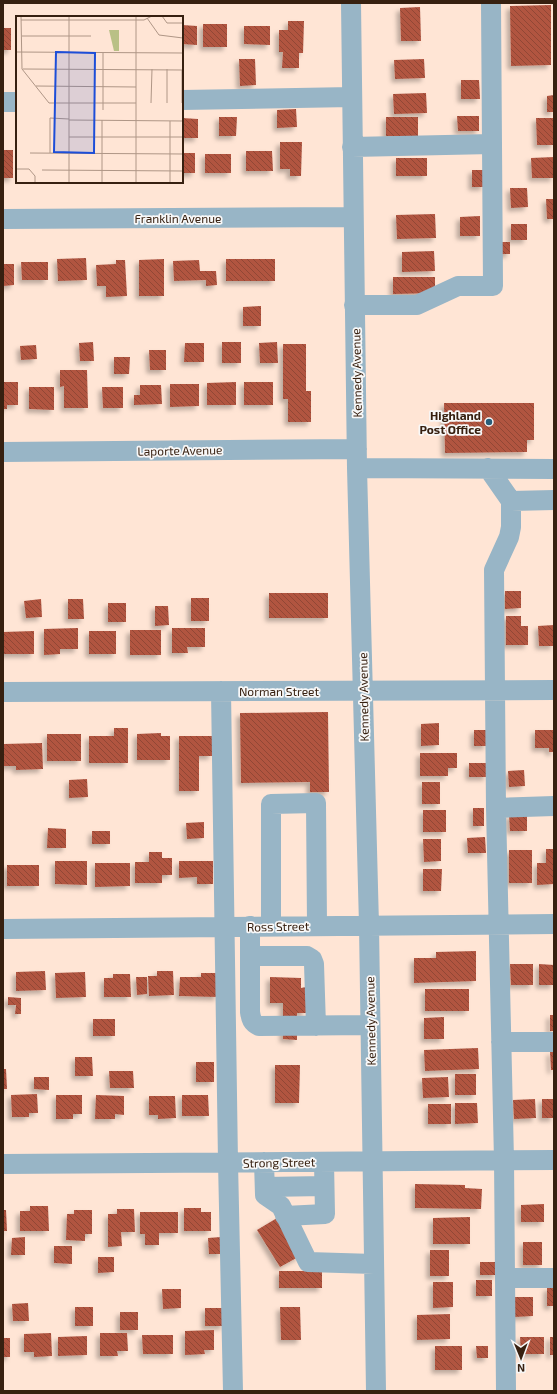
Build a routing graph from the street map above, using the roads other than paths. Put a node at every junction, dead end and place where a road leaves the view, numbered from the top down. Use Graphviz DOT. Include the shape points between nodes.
graph roads {
  1 [pos="351,3"];
  2 [pos="491,3"];
  3 [pos="352,98"];
  4 [pos="183,100"];
  5 [pos="3,102"];
  6 [pos="16,102"];
  7 [pos="492,144"];
  8 [pos="352,147"];
  9 [pos="353,217"];
  10 [pos="3,219"];
  11 [pos="354,305"];
  12 [pos="3,452"];
  13 [pos="357,458"];
  14 [pos="488,468"];
  15 [pos="554,468"];
  16 [pos="554,500"];
  17 [pos="511,501"];
  18 [pos="494,690"];
  19 [pos="554,690"];
  20 [pos="221,691"];
  21 [pos="363,691"];
  22 [pos="3,692"];
  23 [pos="554,806"];
  24 [pos="496,808"];
  25 [pos="498,924"];
  26 [pos="554,924"];
  27 [pos="369,925"];
  28 [pos="225,926"];
  29 [pos="250,926"];
  30 [pos="271,926"];
  31 [pos="317,926"];
  32 [pos="3,929"];
  33 [pos="250,956"];
  34 [pos="370,1025"];
  35 [pos="316,1026"];
  36 [pos="500,1042"];
  37 [pos="554,1042"];
  38 [pos="504,1160"];
  39 [pos="554,1160"];
  40 [pos="372,1161"];
  41 [pos="228,1162"];
  42 [pos="264,1162"];
  43 [pos="324,1162"];
  44 [pos="3,1164"];
  45 [pos="324,1186"];
  46 [pos="265,1187"];
  47 [pos="285,1216"];
  48 [pos="374,1264"];
  49 [pos="505,1278"];
  50 [pos="554,1278"];
  51 [pos="233,1391"];
  52 [pos="376,1391"];
  53 [pos="506,1391"];
  1 -- 3 [label="street, Kennedy Avenue"];
  2 -- 7 [label="street"];
  3 -- 4 [label="street"];
  3 -- 8 [label="street, Kennedy Avenue"];
  5 -- 6 [label="street"];
  7 -- 8 [label="street"];
  7 -- 11 [label="street" via="493,286 458,286 417,304"];
  8 -- 9 [label="street, Kennedy Avenue"];
  9 -- 10 [label="street, Franklin Avenue"];
  9 -- 11 [label="street, Kennedy Avenue"];
  11 -- 13 [label="street, Kennedy Avenue"];
  12 -- 13 [label="street, Laporte Avenue"];
  13 -- 14 [label="street, Laporte Avenue"];
  13 -- 21 [label="street, Kennedy Avenue"];
  14 -- 15 [label="street, Laporte Avenue"];
  14 -- 17 [label="street"];
  16 -- 17 [label="street"];
  17 -- 18 [label="street" via="509,537 494,570"];
  18 -- 19 [label="street, Norman Street"];
  18 -- 21 [label="street, Norman Street"];
  18 -- 24 [label="street"];
  20 -- 21 [label="street, Norman Street"];
  20 -- 22 [label="street, Norman Street"];
  20 -- 28 [label="street"];
  21 -- 27 [label="street, Kennedy Avenue"];
  23 -- 24 [label="street"];
  24 -- 25 [label="street"];
  25 -- 26 [label="street, Ross Street"];
  25 -- 27 [label="street, Ross Street"];
  25 -- 36 [label="street"];
  27 -- 31 [label="street, Ross Street"];
  27 -- 34 [label="street, Kennedy Avenue"];
  28 -- 29 [label="street, Ross Street"];
  28 -- 32 [label="street, Ross Street"];
  28 -- 41 [label="street"];
  29 -- 30 [label="street, Ross Street"];
  29 -- 33 [label="street"];
  30 -- 31 [label="street, Ross Street"];
  30 -- 31 [label="street" via="271,804 316,803"];
  33 -- 35 [label="street" via="307,956 312,959"];
  33 -- 35 [label="street" via="250,1018 254,1024"];
  34 -- 35 [label="street"];
  34 -- 40 [label="street, Kennedy Avenue"];
  36 -- 37 [label="street"];
  36 -- 38 [label="street"];
  38 -- 39 [label="street, Strong Street"];
  38 -- 40 [label="street, Strong Street"];
  38 -- 49 [label="street"];
  40 -- 43 [label="street, Strong Street"];
  40 -- 48 [label="street, Kennedy Avenue"];
  41 -- 42 [label="street, Strong Street"];
  41 -- 44 [label="street, Strong Street"];
  41 -- 51 [label="street"];
  42 -- 43 [label="street, Strong Street"];
  42 -- 46 [label="street"];
  43 -- 45 [label="street"];
  45 -- 46 [label="street"];
  45 -- 47 [label="street" via="324,1214"];
  46 -- 47 [label="street" via="266,1195 281,1206"];
  47 -- 48 [label="street" via="308,1262"];
  48 -- 52 [label="street, Kennedy Avenue"];
  49 -- 50 [label="street"];
  49 -- 53 [label="street"];
}
